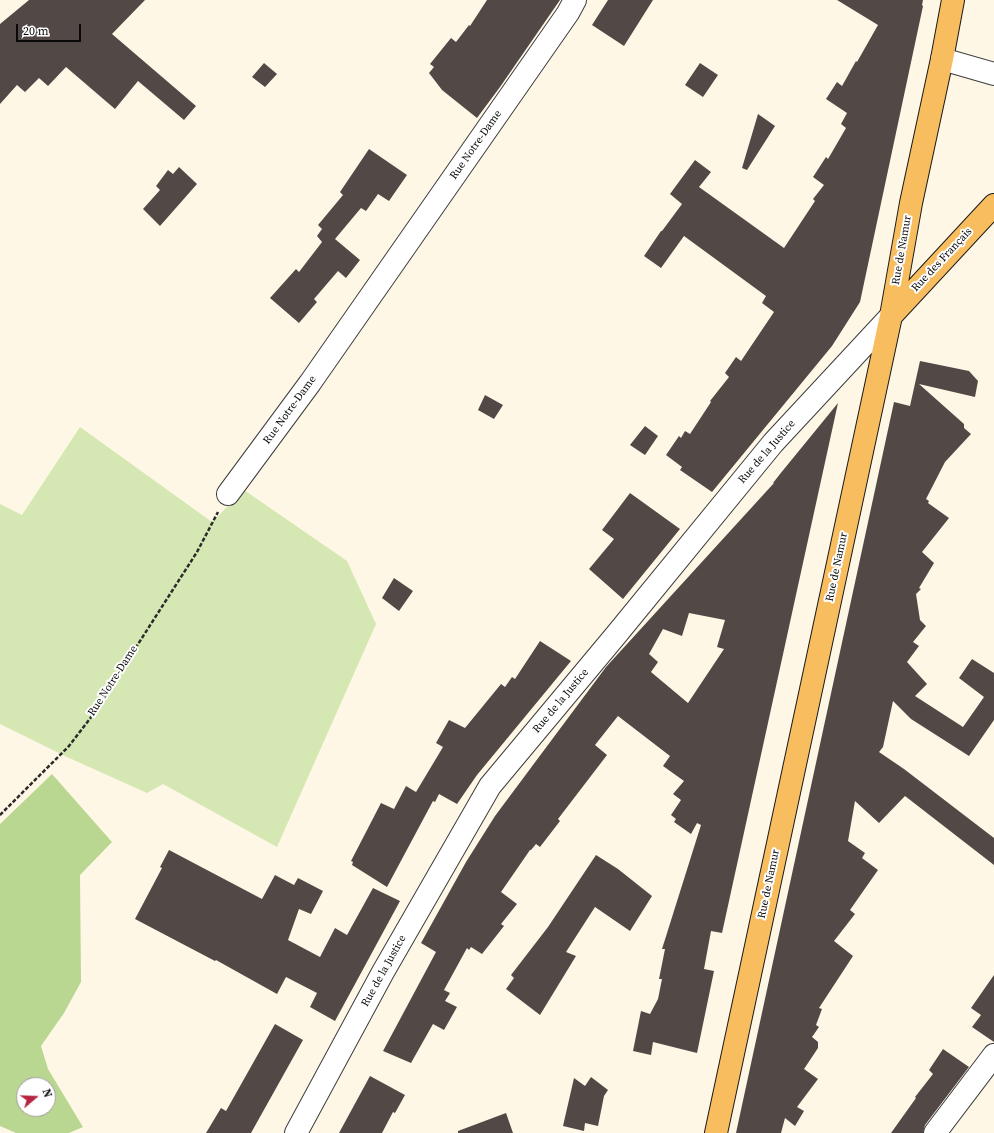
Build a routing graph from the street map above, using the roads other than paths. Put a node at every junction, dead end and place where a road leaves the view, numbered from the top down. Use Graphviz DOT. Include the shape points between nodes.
graph roads {
  1 [pos="575,0"];
  2 [pos="953,0"];
  3 [pos="942,59"];
  4 [pos="994,74"];
  5 [pos="994,205"];
  6 [pos="891,316"];
  7 [pos="228,494"];
  8 [pos="994,1055"];
  9 [pos="296,1133"];
  10 [pos="716,1133"];
  11 [pos="935,1133"];
  1 -- 7 [label="street, Rue Notre-Dame" via="564,20 314,376"];
  2 -- 3 [label="main road, Rue de Namur"];
  3 -- 4 [label="street"];
  3 -- 6 [label="main road, Rue de Namur" via="911,203"];
  5 -- 6 [label="main road, Rue des Français"];
  6 -- 9 [label="street, Rue de la Justice" via="773,443 490,786 383,972"];
  6 -- 10 [label="main road, Rue de Namur"];
  8 -- 11 [label="street"];
}
